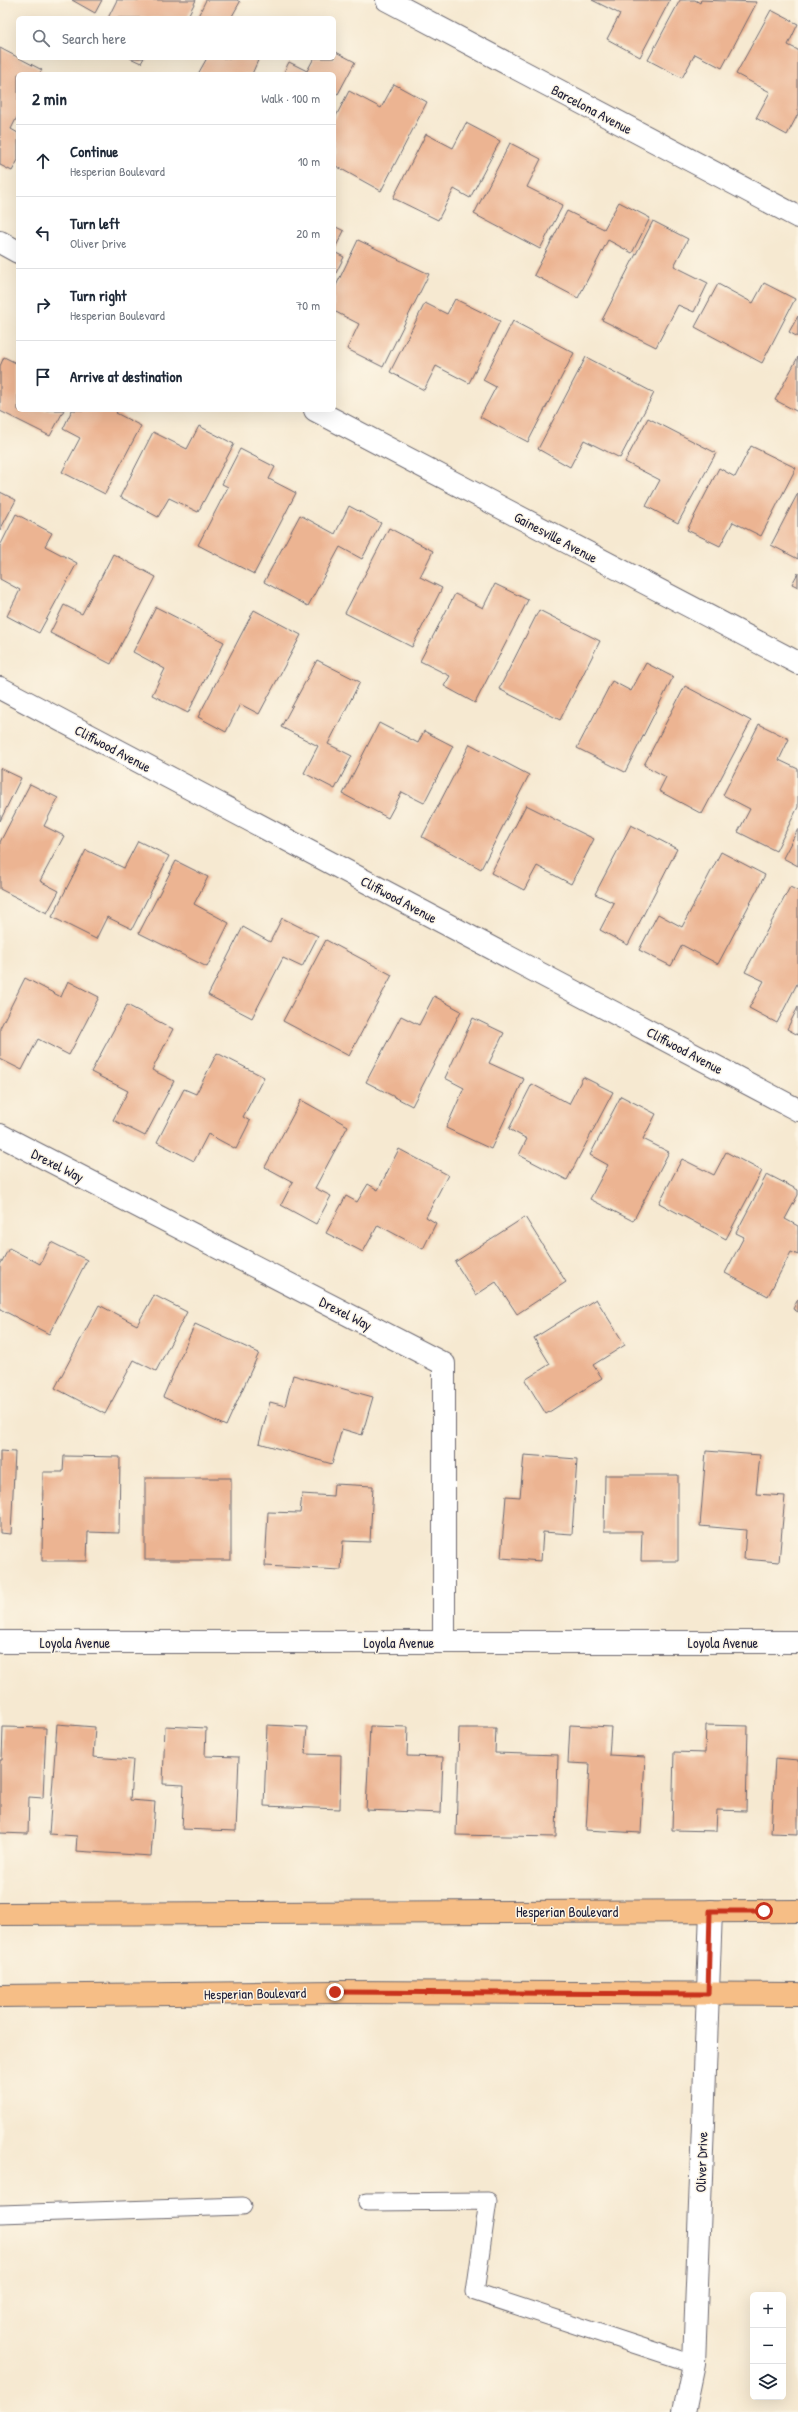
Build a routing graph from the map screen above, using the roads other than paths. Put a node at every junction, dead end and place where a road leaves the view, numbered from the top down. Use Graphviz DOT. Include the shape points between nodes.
graph roads {
  1 [pos="387,0"];
  2 [pos="798,217"];
  3 [pos="0,242"];
  4 [pos="16,251"];
  5 [pos="319,412"];
  6 [pos="798,663"];
  7 [pos="0,688"];
  8 [pos="798,1110"];
  9 [pos="0,1135"];
  10 [pos="0,1642"];
  11 [pos="444,1642"];
  12 [pos="798,1642"];
  13 [pos="710,1911"];
  14 [pos="798,1911"];
  15 [pos="0,1914"];
  16 [pos="708,1994"];
  17 [pos="798,1994"];
  18 [pos="0,1996"];
  19 [pos="367,2202"];
  20 [pos="242,2206"];
  21 [pos="0,2214"];
  22 [pos="694,2364"];
  23 [pos="684,2412"];
  1 -- 2 [label="street, Barcelona Avenue"];
  3 -- 4 [label="street"];
  5 -- 6 [label="street, Gainesville Avenue"];
  7 -- 8 [label="street, Cliffwood Avenue"];
  9 -- 11 [label="street, Drexel Way" via="444,1364"];
  10 -- 11 [label="street, Loyola Avenue"];
  11 -- 12 [label="street, Loyola Avenue"];
  13 -- 14 [label="main road, Hesperian Boulevard"];
  13 -- 15 [label="main road, Hesperian Boulevard"];
  13 -- 16 [label="street, Oliver Drive"];
  16 -- 17 [label="main road, Hesperian Boulevard"];
  16 -- 18 [label="main road, Hesperian Boulevard" via="335,1992"];
  16 -- 22 [label="street, Oliver Drive"];
  19 -- 22 [label="lane" via="488,2201 476,2292"];
  20 -- 21 [label="lane"];
  22 -- 23 [label="street, Oliver Drive"];
}
